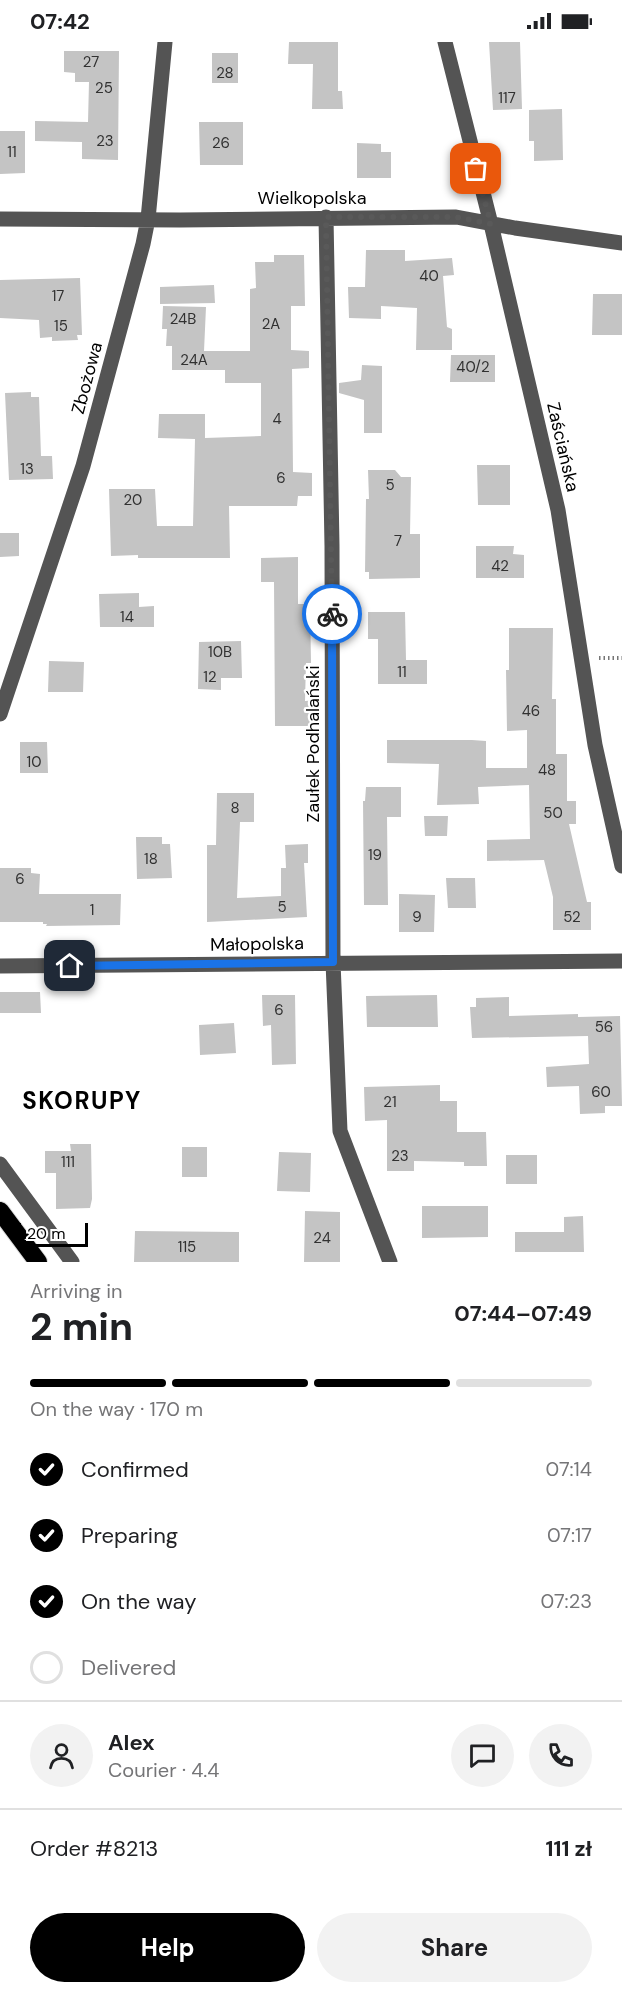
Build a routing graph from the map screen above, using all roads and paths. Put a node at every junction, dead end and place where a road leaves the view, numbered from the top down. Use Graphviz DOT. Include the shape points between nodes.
graph roads {
  1 [pos="165,42"];
  2 [pos="445,42"];
  3 [pos="326,217"];
  4 [pos="0,219"];
  5 [pos="148,219"];
  6 [pos="491,224"];
  7 [pos="622,243"];
  8 [pos="0,714"];
  9 [pos="618,830"];
  10 [pos="622,866"];
  11 [pos="622,961"];
  12 [pos="333,962"];
  13 [pos="0,966"];
  14 [pos="0,1164"];
  15 [pos="0,1211"];
  16 [pos="38,1262"];
  17 [pos="72,1262"];
  18 [pos="390,1262"];
  1 -- 5 [label="street, Zbożowa"];
  2 -- 6 [label="street, Zaściańska"];
  3 -- 5 [label="street, Wielkopolska"];
  3 -- 6 [label="street, Wielkopolska" via="456,217"];
  3 -- 12 [label="street, Zaułek Podhalański"];
  4 -- 5 [label="street, Wielkopolska"];
  5 -- 8 [label="street, Zbożowa" via="83,466"];
  6 -- 7 [label="street, Wielkopolska"];
  6 -- 9 [label="street, Zaściańska" via="558,510 595,745"];
  9 -- 10 [label="street, Zaściańska"];
  11 -- 12 [label="street, Małopolska"];
  12 -- 13 [label="street, Małopolska"];
  12 -- 18 [label="street, Zaułek Podhalański" via="340,1131"];
  14 -- 17 [label="street"];
  15 -- 16 [label="highway"];
}
